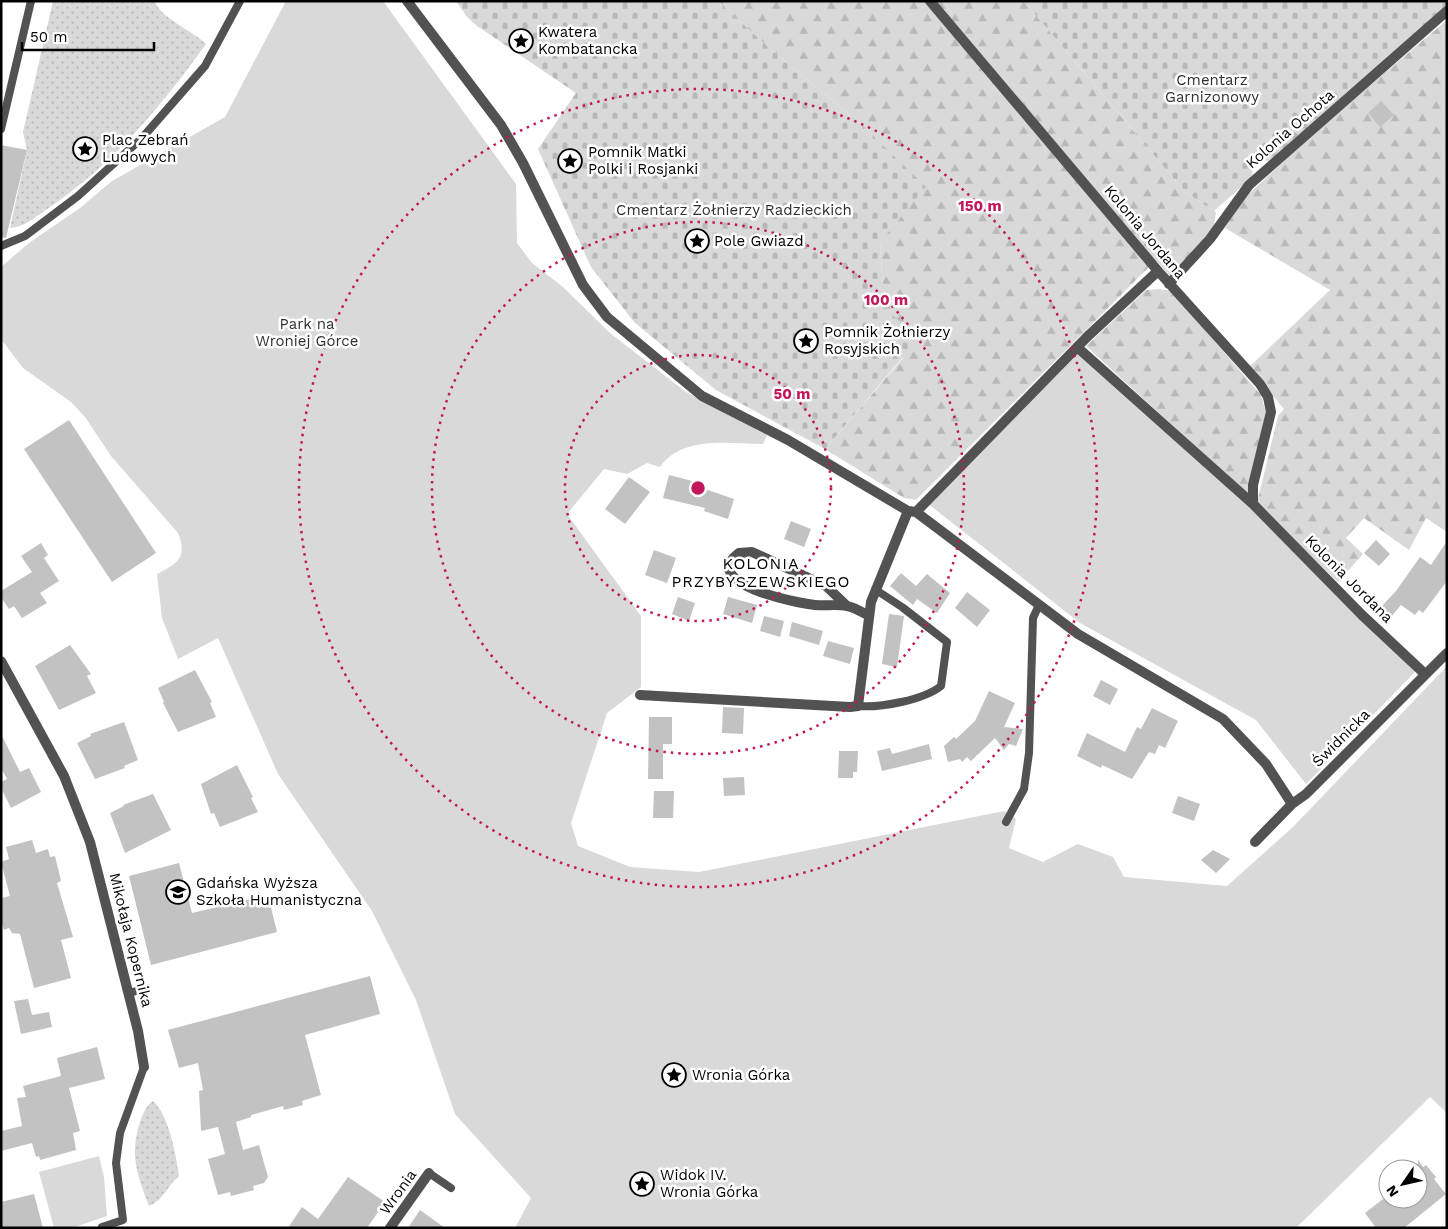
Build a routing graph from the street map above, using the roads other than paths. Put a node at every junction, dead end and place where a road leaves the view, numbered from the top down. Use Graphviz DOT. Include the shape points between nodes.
graph roads {
  1 [pos="31,1"];
  2 [pos="240,1"];
  3 [pos="407,1"];
  4 [pos="930,1"];
  5 [pos="1447,12"];
  6 [pos="1,129"];
  7 [pos="1,246"];
  8 [pos="1158,271"];
  9 [pos="1169,284"];
  10 [pos="1077,347"];
  11 [pos="1253,504"];
  12 [pos="912,511"];
  13 [pos="876,590"];
  14 [pos="1039,605"];
  15 [pos="847,606"];
  16 [pos="868,615"];
  17 [pos="1447,653"];
  18 [pos="1,661"];
  19 [pos="1426,674"];
  20 [pos="640,695"];
  21 [pos="858,706"];
  22 [pos="1292,804"];
  23 [pos="1006,822"];
  24 [pos="1255,842"];
  25 [pos="146,988"];
  26 [pos="129,993"];
  27 [pos="144,1068"];
  28 [pos="429,1174"];
  29 [pos="451,1188"];
  30 [pos="102,1227"];
  31 [pos="390,1228"];
  1 -- 6 [label="lane"];
  2 -- 7 [label="lane" via="205,66 142,138 78,196 25,236"];
  3 -- 12 [label="street" via="501,125 583,285 607,318 702,396 788,440"];
  4 -- 8 [label="street, Kolonia Jordana"];
  5 -- 9 [label="street, Kolonia Ochota" via="1249,185 1210,240"];
  8 -- 9 [label="street, Kolonia Jordana"];
  8 -- 10 [label="street"];
  9 -- 11 [label="street, Kolonia Jordana" via="1260,384 1268,397 1271,412 1253,485"];
  10 -- 11 [label="street, Kolonia Jordana"];
  10 -- 12 [label="street"];
  11 -- 19 [label="street, Kolonia Jordana" via="1362,615"];
  12 -- 13 [label="street"];
  12 -- 14 [label="street"];
  13 -- 16 [label="street"];
  13 -- 21 [label="lane" via="948,642 941,686 932,694 906,701"];
  14 -- 22 [label="street" via="1078,634 1223,719 1266,764"];
  14 -- 23 [label="lane" via="1033,618 1029,753 1024,789"];
  15 -- 15 [label="street" via="826,586 752,552 739,553 731,562 735,580 750,588 815,605"];
  15 -- 16 [label="street"];
  16 -- 21 [label="street"];
  17 -- 19 [label="street, Świdnicka"];
  18 -- 26 [label="street, Mikołaja Kopernika" via="64,776 90,842"];
  19 -- 22 [label="street, Świdnicka" via="1306,794"];
  20 -- 21 [label="street"];
  22 -- 24 [label="street, Świdnicka"];
  25 -- 26 [label="lane"];
  26 -- 27 [label="street, Mikołaja Kopernika"];
  27 -- 30 [label="lane, Mikołaja Kopernika" via="120,1133 116,1163 123,1220"];
  28 -- 29 [label="lane"];
  28 -- 31 [label="street, Wronia"];
}
